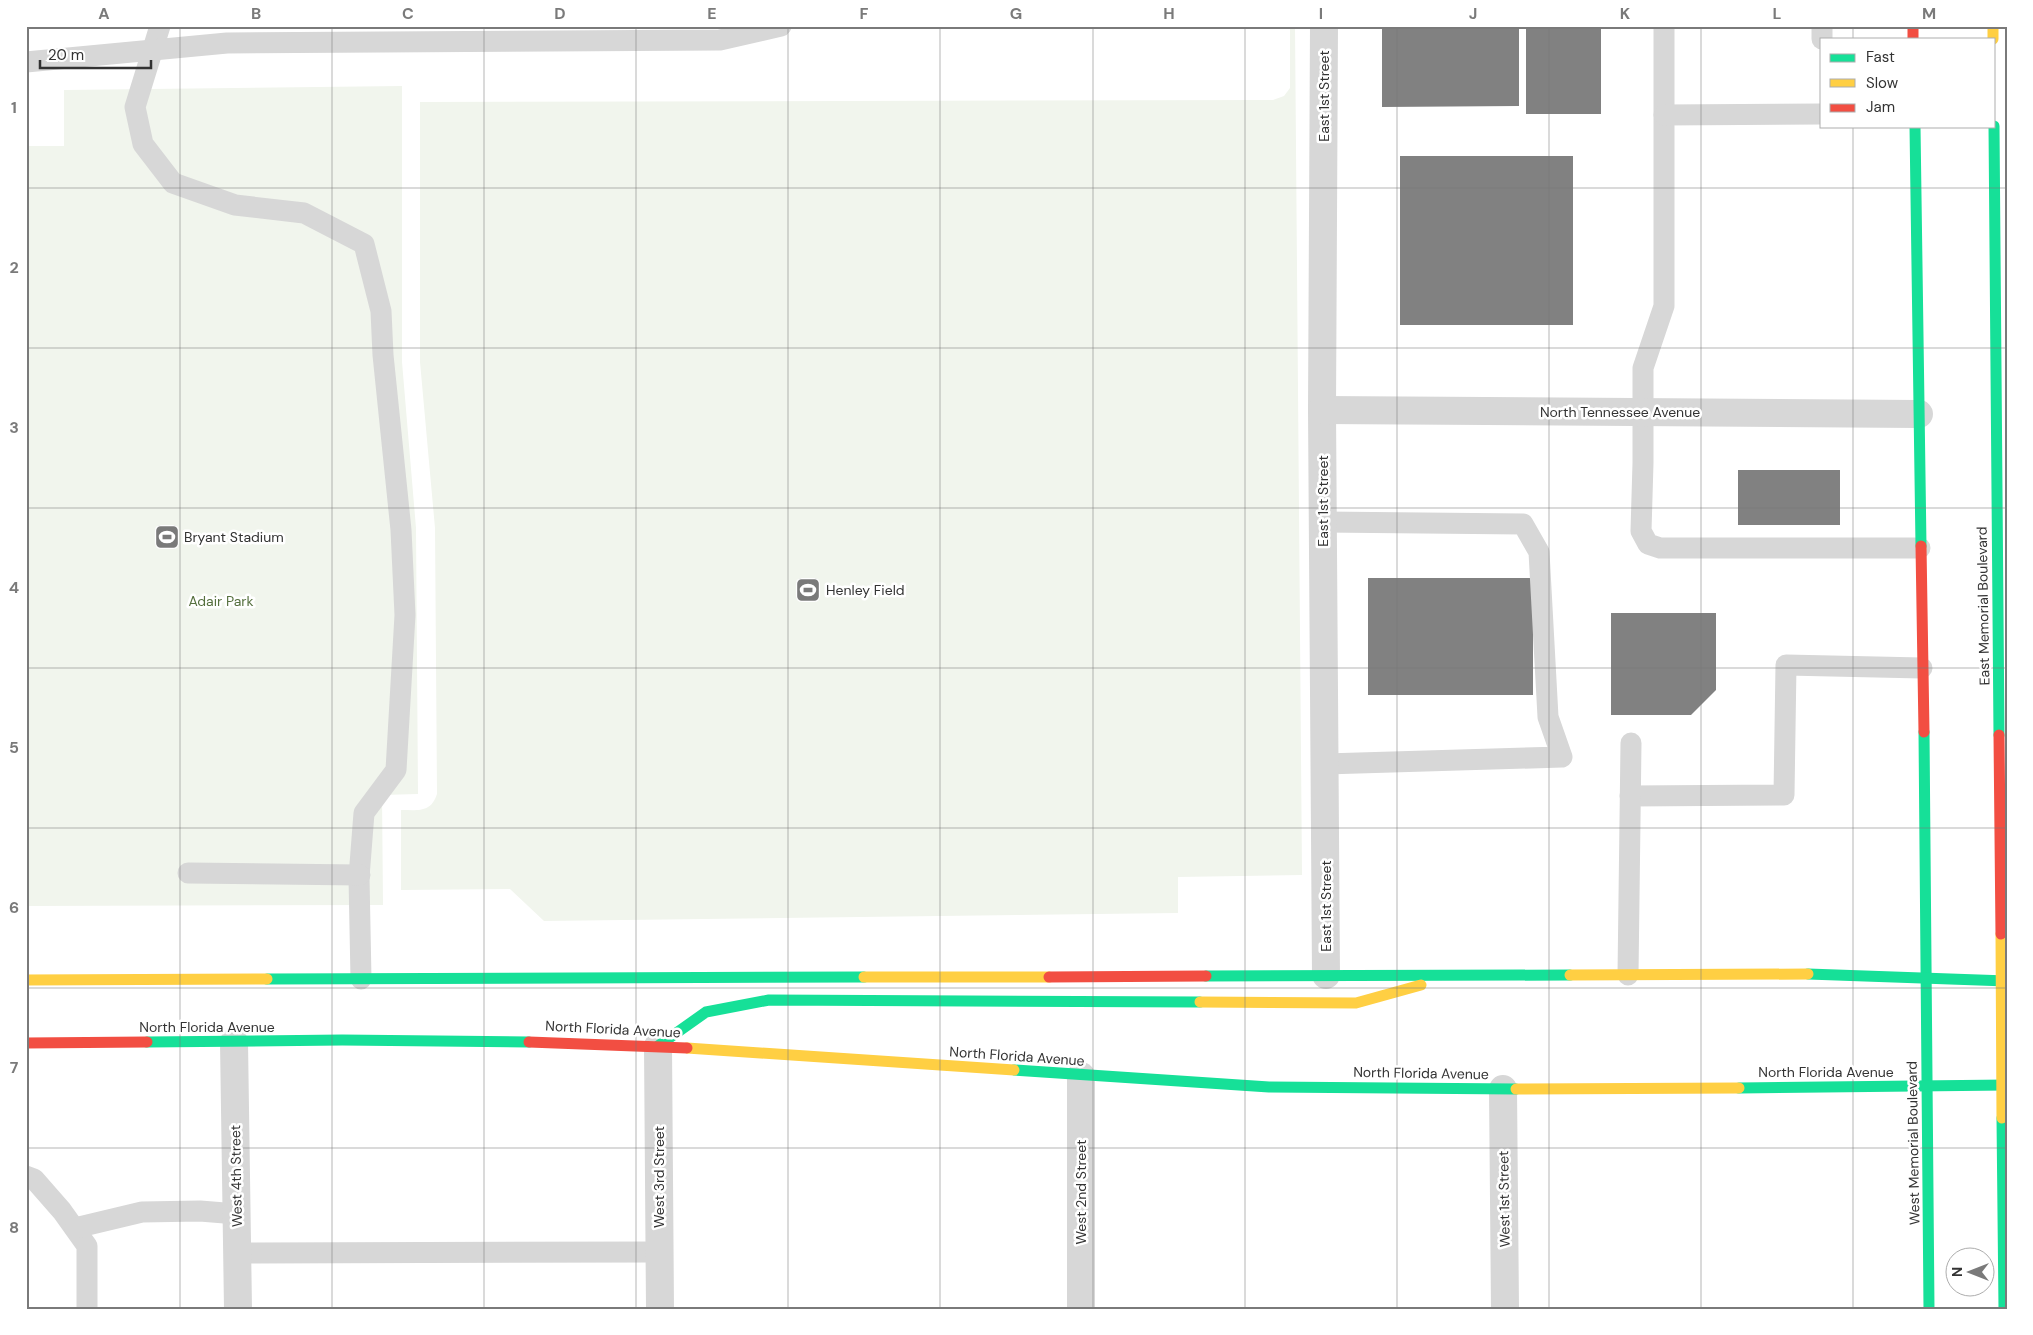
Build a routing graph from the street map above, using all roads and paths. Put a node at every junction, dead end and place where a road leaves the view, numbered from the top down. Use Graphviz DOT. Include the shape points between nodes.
graph roads {
  1 [pos="160,26"];
  2 [pos="781,26"];
  3 [pos="1324,26"];
  4 [pos="1664,26"];
  5 [pos="643,34"];
  6 [pos="153,50"];
  7 [pos="26,62"];
  8 [pos="1820,114"];
  9 [pos="1664,115"];
  10 [pos="1914,128"];
  11 [pos="1994,128"];
  12 [pos="2001,298"];
  13 [pos="1322,410"];
  14 [pos="1642,412"];
  15 [pos="1919,414"];
  16 [pos="2002,415"];
  17 [pos="1323,522"];
  18 [pos="1920,548"];
  19 [pos="1922,668"];
  20 [pos="1631,744"];
  21 [pos="2003,747"];
  22 [pos="1325,764"];
  23 [pos="1630,796"];
  24 [pos="188,873"];
  25 [pos="360,875"];
  26 [pos="1326,975"];
  27 [pos="1454,975"];
  28 [pos="1628,975"];
  29 [pos="1926,978"];
  30 [pos="361,979"];
  31 [pos="26,980"];
  32 [pos="2004,981"];
  33 [pos="234,1042"];
  34 [pos="26,1043"];
  35 [pos="658,1046"];
  36 [pos="1081,1076"];
  37 [pos="2005,1085"];
  38 [pos="1927,1086"];
  39 [pos="1503,1089"];
  40 [pos="26,1176"];
  41 [pos="237,1214"];
  42 [pos="75,1228"];
  43 [pos="660,1252"];
  44 [pos="237,1253"];
  45 [pos="87,1309"];
  46 [pos="238,1309"];
  47 [pos="660,1309"];
  48 [pos="1081,1309"];
  49 [pos="1505,1309"];
  50 [pos="1929,1309"];
  51 [pos="2004,1309"];
  1 -- 6 [label="lane"];
  2 -- 5 [label="lane" via="720,40"];
  3 -- 13 [label="street, East 1st Street"];
  4 -- 9 [label="lane"];
  5 -- 6 [label="lane" via="228,44"];
  6 -- 7 [label="lane"];
  6 -- 25 [label="lane" via="136,107 143,144 174,183 236,205 304,213 364,244 381,311 406,615 396,770 364,813"];
  8 -- 9 [label="lane"];
  9 -- 14 [label="lane" via="1664,306 1642,368"];
  10 -- 15 [label="main road"];
  11 -- 12 [label="main road, East Memorial Boulevard"];
  12 -- 16 [label="main road, East Memorial Boulevard"];
  13 -- 14 [label="street, North Tennessee Avenue"];
  13 -- 17 [label="street, East 1st Street"];
  14 -- 15 [label="street, North Tennessee Avenue"];
  14 -- 18 [label="lane" via="1641,531 1648,544 1660,548"];
  15 -- 18 [label="main road"];
  16 -- 21 [label="main road, East Memorial Boulevard"];
  17 -- 22 [label="street, East 1st Street"];
  17 -- 22 [label="lane" via="1523,524 1539,552 1548,717 1562,756"];
  18 -- 19 [label="main road"];
  19 -- 23 [label="lane" via="1786,665 1784,795"];
  19 -- 29 [label="main road"];
  20 -- 23 [label="lane"];
  21 -- 32 [label="main road, East Memorial Boulevard"];
  22 -- 26 [label="street, East 1st Street"];
  23 -- 28 [label="lane"];
  24 -- 25 [label="lane"];
  25 -- 30 [label="lane"];
  26 -- 27 [label="main road"];
  26 -- 30 [label="main road"];
  27 -- 28 [label="main road"];
  27 -- 35 [label="main road" via="1356,1003 769,1000 706,1012"];
  28 -- 29 [label="main road" via="1843,974"];
  29 -- 32 [label="main road"];
  29 -- 38 [label="main road, West Memorial Boulevard"];
  30 -- 31 [label="main road"];
  32 -- 37 [label="main road, East Memorial Boulevard"];
  33 -- 34 [label="main road, North Florida Avenue"];
  33 -- 35 [label="main road, North Florida Avenue" via="473,1040"];
  33 -- 41 [label="street, West 4th Street"];
  35 -- 36 [label="main road, North Florida Avenue"];
  35 -- 43 [label="street, West 3rd Street"];
  36 -- 39 [label="main road, North Florida Avenue" via="1269,1087"];
  36 -- 48 [label="street, West 2nd Street"];
  37 -- 38 [label="main road, North Florida Avenue"];
  37 -- 51 [label="main road"];
  38 -- 39 [label="main road, North Florida Avenue"];
  38 -- 50 [label="main road, West Memorial Boulevard"];
  39 -- 49 [label="street, West 1st Street"];
  40 -- 42 [label="lane" via="34,1179"];
  41 -- 42 [label="lane" via="200,1210 142,1212"];
  41 -- 44 [label="street, West 4th Street"];
  42 -- 45 [label="lane" via="87,1246"];
  43 -- 44 [label="lane"];
  43 -- 47 [label="street, West 3rd Street"];
  44 -- 46 [label="street, West 4th Street"];
}
